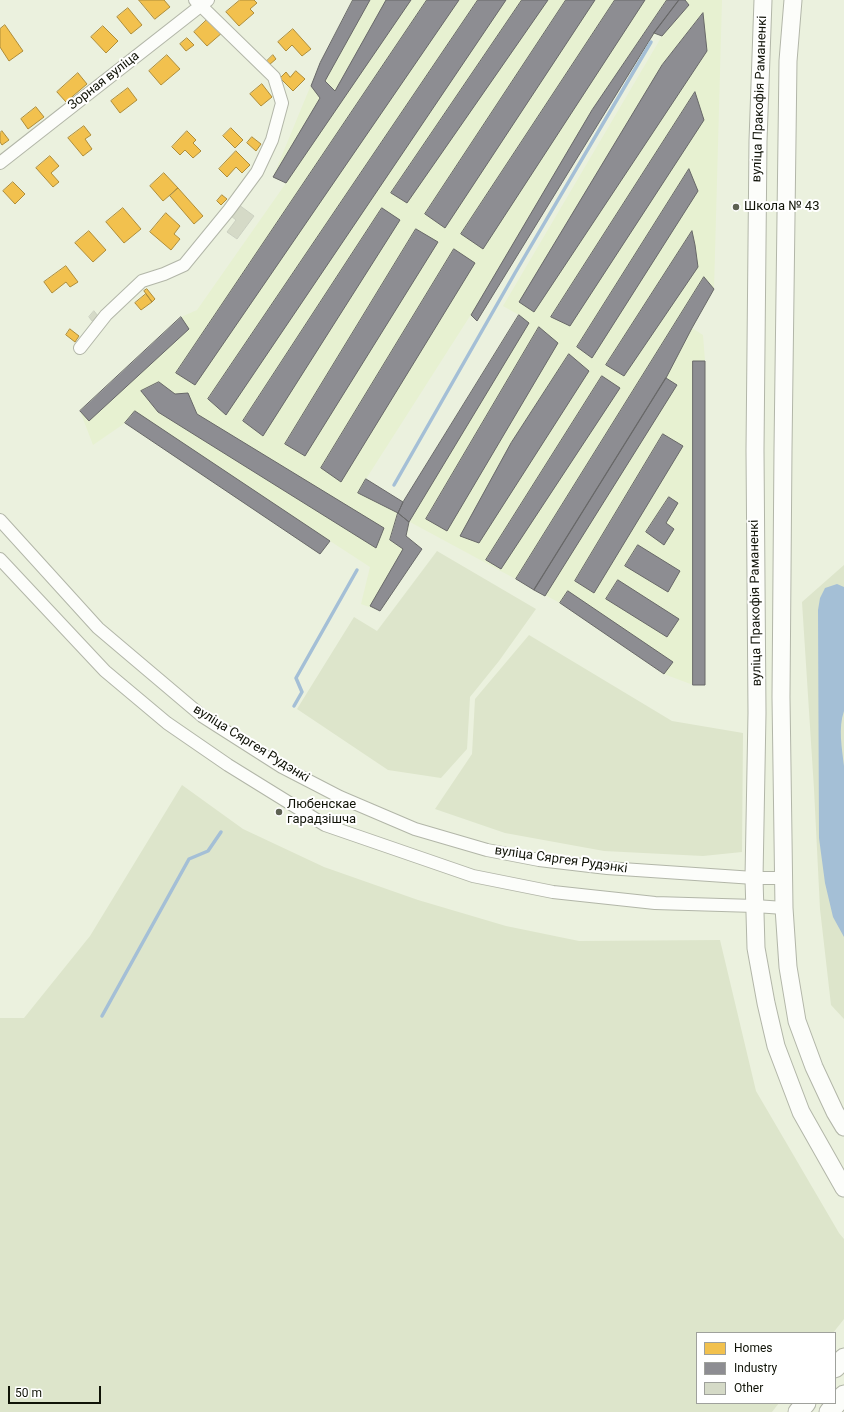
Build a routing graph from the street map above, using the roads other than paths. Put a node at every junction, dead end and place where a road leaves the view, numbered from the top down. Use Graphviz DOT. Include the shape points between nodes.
graph roads {
  1 [pos="763,0"];
  2 [pos="793,0"];
  3 [pos="201,2"];
  4 [pos="0,163"];
  5 [pos="80,348"];
  6 [pos="783,449"];
  7 [pos="754,450"];
  8 [pos="0,520"];
  9 [pos="0,559"];
  10 [pos="754,878"];
  11 [pos="783,878"];
  12 [pos="755,906"];
  13 [pos="784,908"];
  14 [pos="844,1127"];
  15 [pos="844,1188"];
  16 [pos="844,1358"];
  17 [pos="836,1367"];
  18 [pos="844,1395"];
  19 [pos="805,1404"];
  20 [pos="798,1412"];
  21 [pos="829,1412"];
  1 -- 7 [label="street, вуліца Пракофія Раманенкі" via="758,141"];
  2 -- 6 [label="street, вуліца Пракофія Раманенкі" via="788,76"];
  3 -- 4 [label="street, Зорная вуліца"];
  3 -- 5 [label="street" via="274,77 282,103 272,140 257,172 184,265 142,281 106,315"];
  6 -- 7 [label="street" via="777,461 769,463 757,458"];
  6 -- 11 [label="street, вуліца Пракофія Раманенкі"];
  7 -- 10 [label="street, вуліца Пракофія Раманенкі" via="757,713"];
  8 -- 10 [label="street, вуліца Сяргея Рудэнкі" via="98,628 202,716 282,767 340,798 415,829 487,850 539,860 607,868"];
  9 -- 12 [label="street" via="105,671 167,723 324,825 473,876 553,892 655,904"];
  10 -- 11 [label="street, вуліца Сяргея Рудэнкі"];
  10 -- 12 [label="street, вуліца Пракофія Раманенкі"];
  11 -- 13 [label="street, вуліца Пракофія Раманенкі"];
  12 -- 13 [label="street"];
  12 -- 15 [label="street, вуліца Пракофія Раманенкі" via="756,948 776,1046 801,1112"];
  13 -- 14 [label="street, вуліца Пракофія Раманенкі" via="788,967 797,1021 814,1068"];
  16 -- 17 [label="main road"];
  18 -- 21 [label="main road"];
  19 -- 20 [label="main road"];
}
